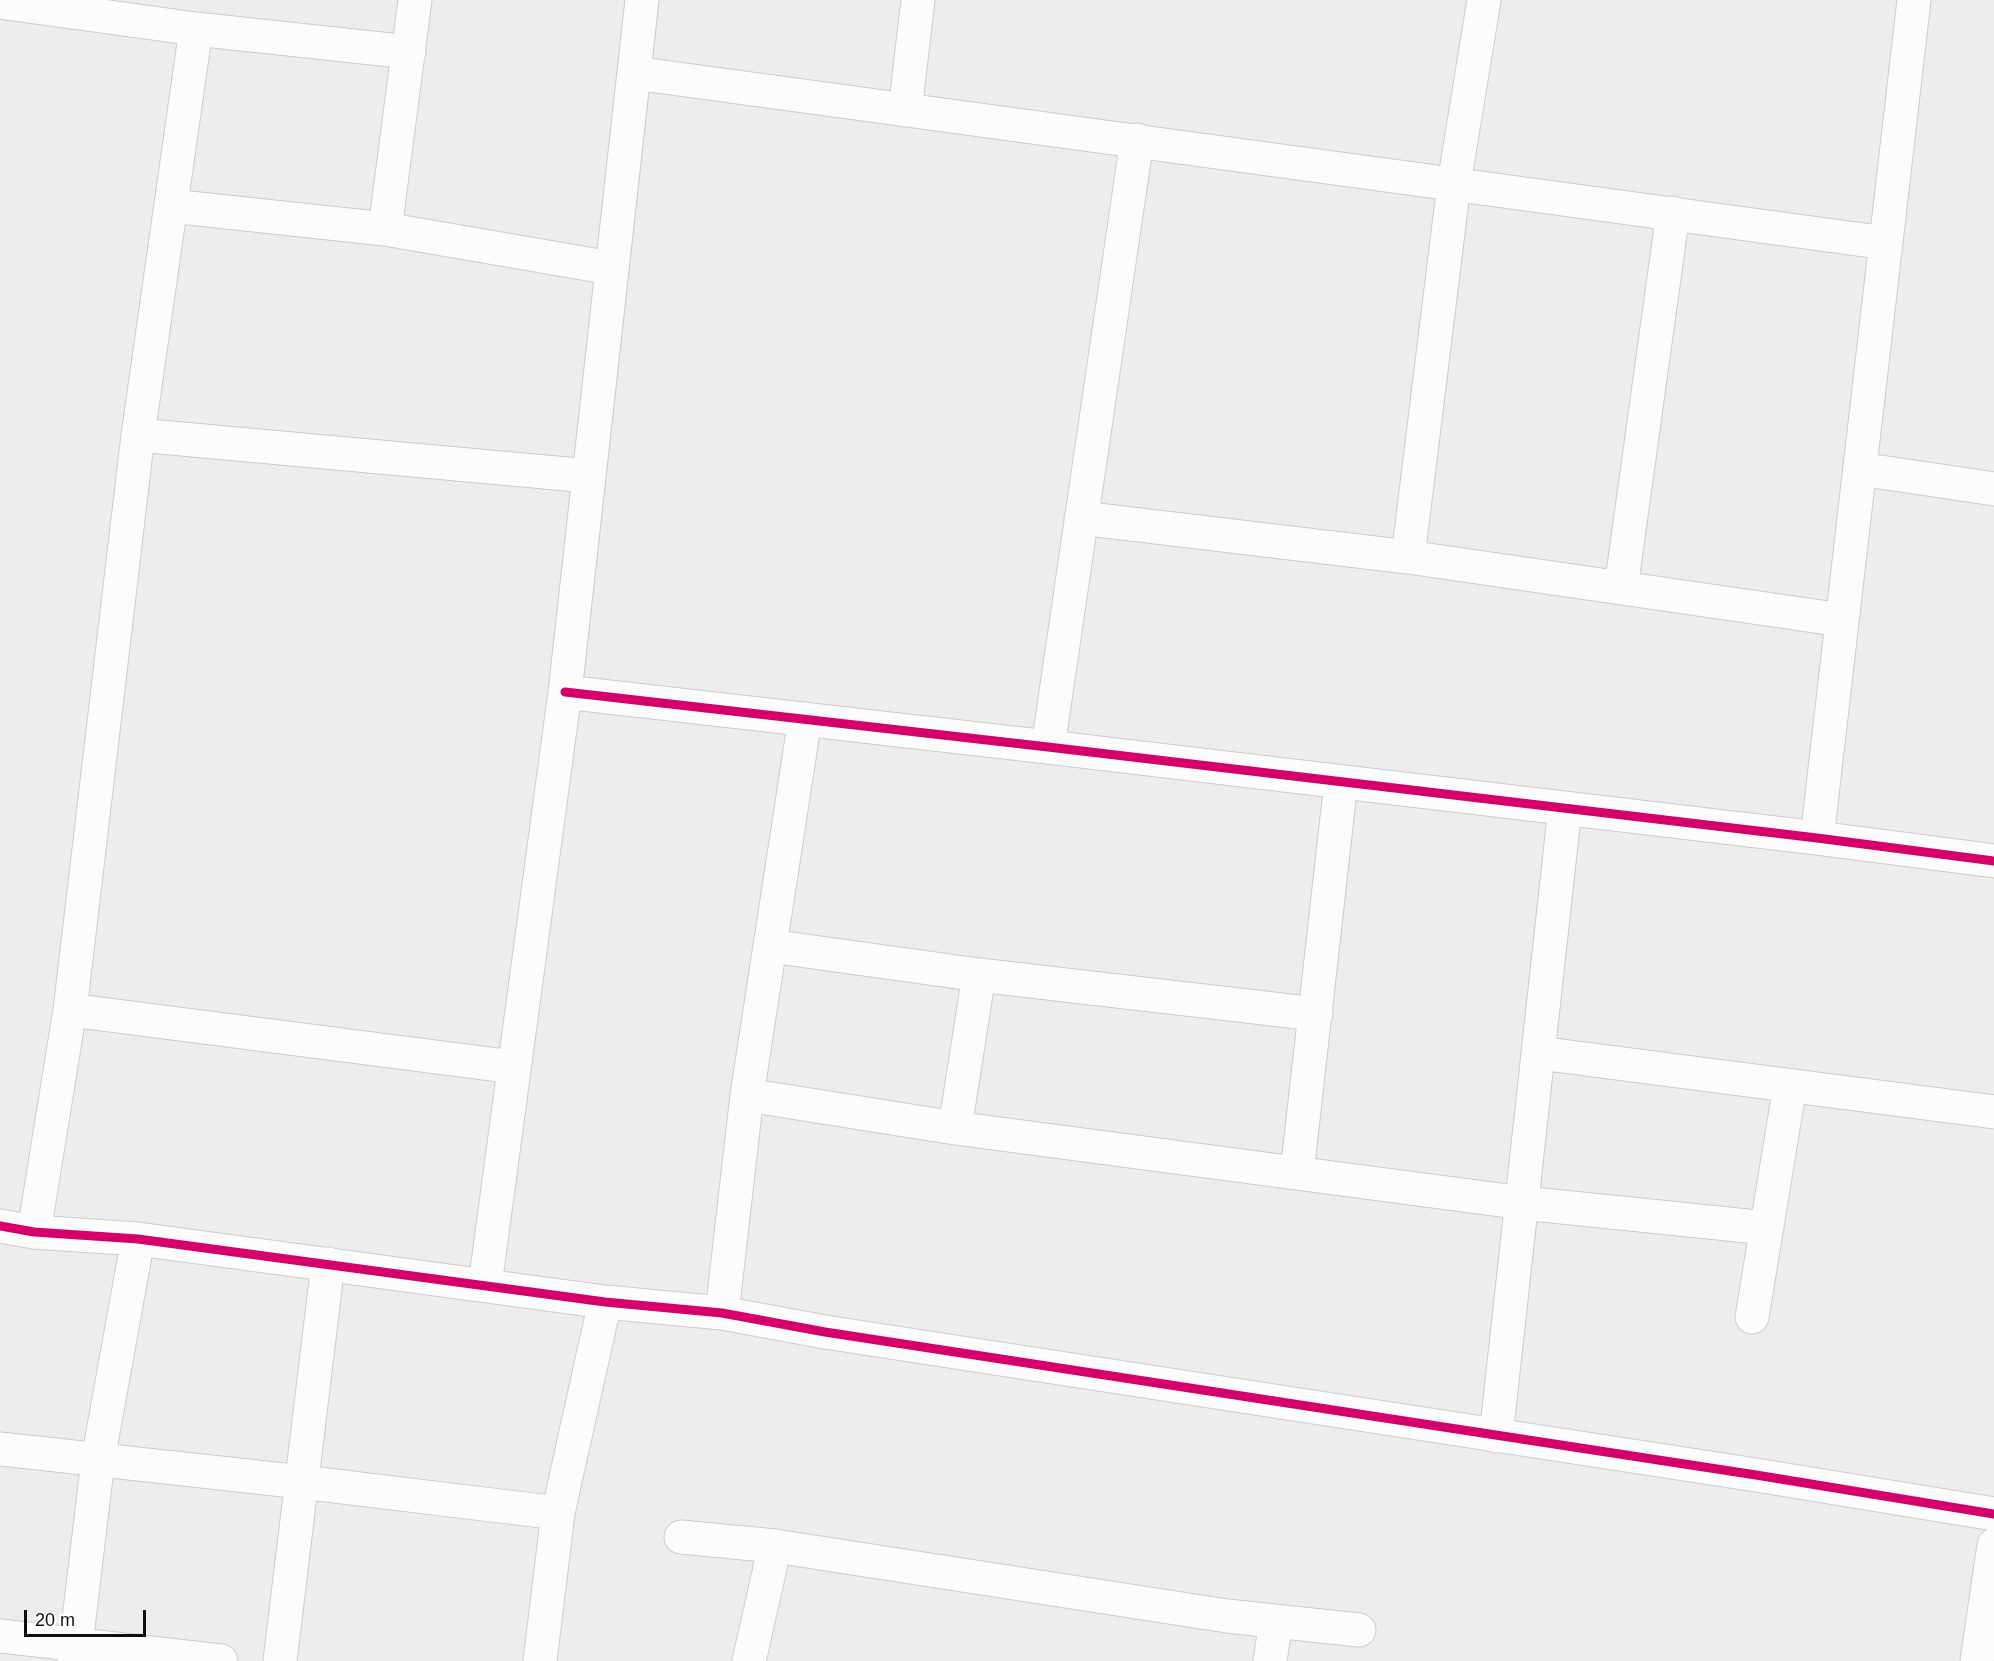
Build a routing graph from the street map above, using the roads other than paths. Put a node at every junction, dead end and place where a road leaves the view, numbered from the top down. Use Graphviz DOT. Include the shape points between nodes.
graph roads {
  1 [pos="415,0"];
  2 [pos="642,0"];
  3 [pos="918,0"];
  4 [pos="1484,0"];
  5 [pos="1912,0"];
  6 [pos="0,2"];
  7 [pos="196,29"];
  8 [pos="409,52"];
  9 [pos="634,73"];
  10 [pos="905,110"];
  11 [pos="1137,140"];
  12 [pos="1454,184"];
  13 [pos="171,206"];
  14 [pos="1673,213"];
  15 [pos="385,229"];
  16 [pos="1886,243"];
  17 [pos="611,268"];
  18 [pos="138,435"];
  19 [pos="1860,470"];
  20 [pos="589,476"];
  21 [pos="1994,489"];
  22 [pos="1081,518"];
  23 [pos="1408,557"];
  24 [pos="1621,588"];
  25 [pos="1842,620"];
  26 [pos="565,692"];
  27 [pos="806,719"];
  28 [pos="1048,747"];
  29 [pos="1341,782"];
  30 [pos="1564,808"];
  31 [pos="1817,838"];
  32 [pos="1994,861"];
  33 [pos="770,946"];
  34 [pos="979,975"];
  35 [pos="70,1010"];
  36 [pos="1316,1014"];
  37 [pos="1539,1053"];
  38 [pos="514,1067"];
  39 [pos="1790,1086"];
  40 [pos="747,1095"];
  41 [pos="1994,1112"];
  42 [pos="955,1128"];
  43 [pos="1297,1173"];
  44 [pos="1523,1203"];
  45 [pos="0,1226"];
  46 [pos="1767,1228"];
  47 [pos="34,1232"];
  48 [pos="138,1239"];
  49 [pos="328,1264"];
  50 [pos="485,1285"];
  51 [pos="605,1302"];
  52 [pos="722,1313"];
  53 [pos="1752,1317"];
  54 [pos="1496,1436"];
  55 [pos="0,1449"];
  56 [pos="98,1460"];
  57 [pos="302,1482"];
  58 [pos="558,1513"];
  59 [pos="1994,1514"];
  60 [pos="681,1537"];
  61 [pos="1994,1545"];
  62 [pos="775,1546"];
  63 [pos="1276,1622"];
  64 [pos="1359,1630"];
  65 [pos="0,1636"];
  66 [pos="74,1653"];
  67 [pos="221,1661"];
  68 [pos="280,1661"];
  69 [pos="540,1661"];
  70 [pos="749,1661"];
  71 [pos="1270,1661"];
  72 [pos="1977,1661"];
  1 -- 8 [label="street"];
  2 -- 9 [label="street"];
  3 -- 10 [label="street"];
  4 -- 12 [label="street"];
  5 -- 16 [label="street"];
  6 -- 7 [label="street"];
  7 -- 8 [label="street"];
  7 -- 13 [label="street"];
  8 -- 15 [label="street"];
  9 -- 10 [label="street"];
  9 -- 17 [label="street"];
  10 -- 11 [label="street"];
  11 -- 12 [label="street"];
  11 -- 22 [label="street"];
  12 -- 14 [label="street"];
  12 -- 23 [label="street"];
  13 -- 15 [label="street"];
  13 -- 18 [label="street"];
  14 -- 16 [label="street"];
  14 -- 24 [label="street"];
  15 -- 17 [label="street"];
  16 -- 19 [label="street"];
  17 -- 20 [label="street"];
  18 -- 20 [label="street"];
  18 -- 35 [label="street"];
  19 -- 21 [label="street"];
  19 -- 25 [label="street"];
  20 -- 26 [label="street"];
  22 -- 23 [label="street"];
  22 -- 28 [label="street"];
  23 -- 24 [label="street"];
  24 -- 25 [label="street"];
  25 -- 31 [label="street"];
  26 -- 27 [label="street"];
  26 -- 38 [label="street"];
  27 -- 28 [label="street"];
  27 -- 33 [label="street"];
  28 -- 29 [label="street"];
  29 -- 30 [label="street"];
  29 -- 36 [label="street"];
  30 -- 31 [label="street"];
  30 -- 37 [label="street"];
  31 -- 32 [label="street"];
  33 -- 34 [label="street"];
  33 -- 40 [label="street"];
  34 -- 36 [label="street"];
  34 -- 42 [label="street"];
  35 -- 38 [label="street"];
  35 -- 47 [label="street"];
  36 -- 43 [label="street"];
  37 -- 39 [label="street"];
  37 -- 44 [label="street"];
  38 -- 50 [label="street"];
  39 -- 41 [label="street"];
  39 -- 46 [label="street"];
  40 -- 42 [label="street"];
  40 -- 52 [label="street"];
  42 -- 43 [label="street"];
  43 -- 44 [label="street"];
  44 -- 46 [label="street"];
  44 -- 54 [label="street"];
  45 -- 47 [label="street"];
  46 -- 53 [label="street"];
  47 -- 48 [label="street"];
  48 -- 49 [label="street"];
  48 -- 56 [label="street"];
  49 -- 50 [label="street"];
  49 -- 57 [label="street"];
  50 -- 51 [label="street"];
  51 -- 52 [label="street"];
  51 -- 58 [label="street"];
  52 -- 54 [label="street"];
  54 -- 59 [label="street"];
  55 -- 56 [label="street"];
  56 -- 57 [label="street"];
  56 -- 66 [label="street"];
  57 -- 58 [label="street"];
  57 -- 68 [label="street"];
  58 -- 69 [label="street"];
  60 -- 62 [label="street"];
  61 -- 72 [label="street"];
  62 -- 63 [label="street"];
  62 -- 70 [label="street"];
  63 -- 64 [label="street"];
  63 -- 71 [label="street"];
  65 -- 66 [label="street"];
  66 -- 67 [label="street"];
}
